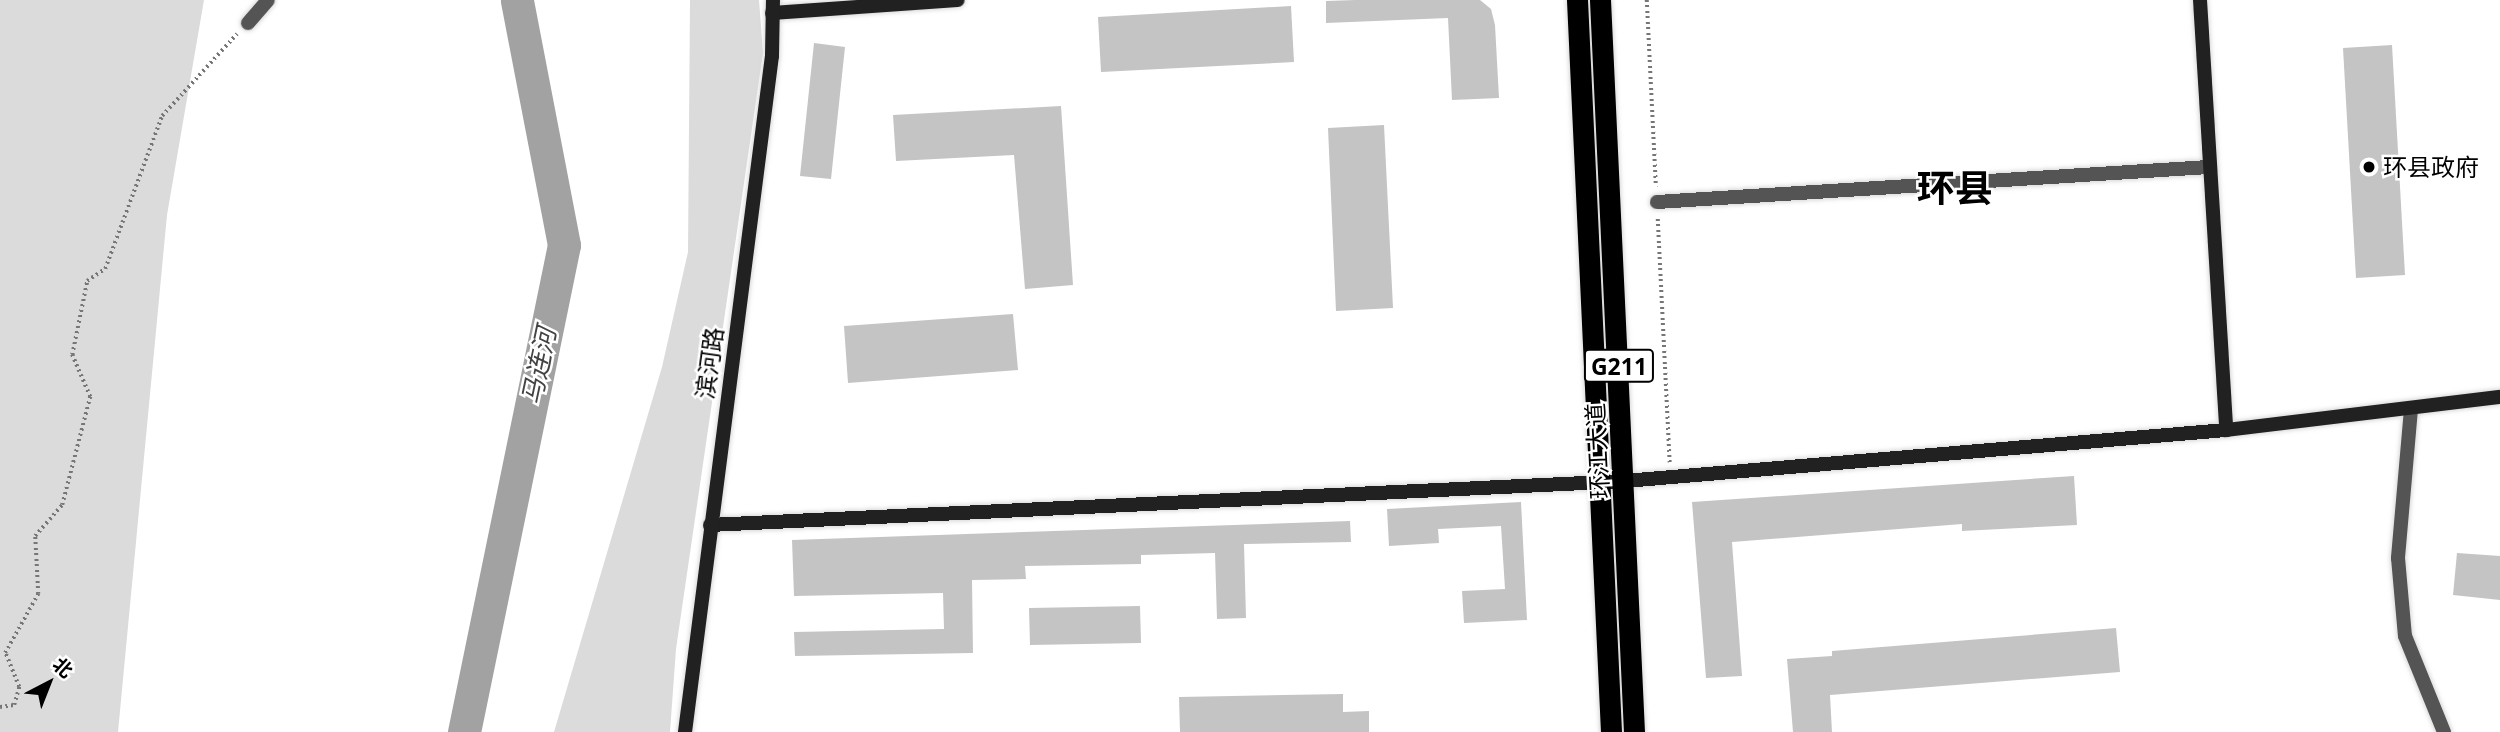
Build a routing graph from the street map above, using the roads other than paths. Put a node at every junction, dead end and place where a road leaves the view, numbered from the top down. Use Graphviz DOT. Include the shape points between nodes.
graph roads {
  1 [pos="268,0"];
  2 [pos="958,0"];
  3 [pos="1577,0"];
  4 [pos="1600,0"];
  5 [pos="2200,0"];
  6 [pos="772,7"];
  7 [pos="248,23"];
  8 [pos="2209,167"];
  9 [pos="1657,202"];
  10 [pos="2500,397"];
  11 [pos="2411,409"];
  12 [pos="2226,430"];
  13 [pos="1625,481"];
  14 [pos="1602,482"];
  15 [pos="710,525"];
  16 [pos="685,732"];
  17 [pos="1611,732"];
  18 [pos="1634,732"];
  19 [pos="2444,732"];
  1 -- 7 [label="street"];
  2 -- 6 [label="street"];
  3 -- 14 [label="highway, 环江大道 / G211"];
  4 -- 13 [label="highway, 环江大道 / G211"];
  5 -- 8 [label="street"];
  6 -- 15 [label="street, 滨河路" via="772,55"];
  8 -- 9 [label="street"];
  8 -- 12 [label="street"];
  10 -- 11 [label="street"];
  11 -- 12 [label="street"];
  11 -- 19 [label="street" via="2398,558 2405,636"];
  12 -- 13 [label="street"];
  13 -- 14 [label="street"];
  13 -- 18 [label="highway, 环江大道 / G211"];
  14 -- 15 [label="street"];
  14 -- 17 [label="highway, 环江大道 / G211"];
  15 -- 16 [label="street, 滨河路"];
}
